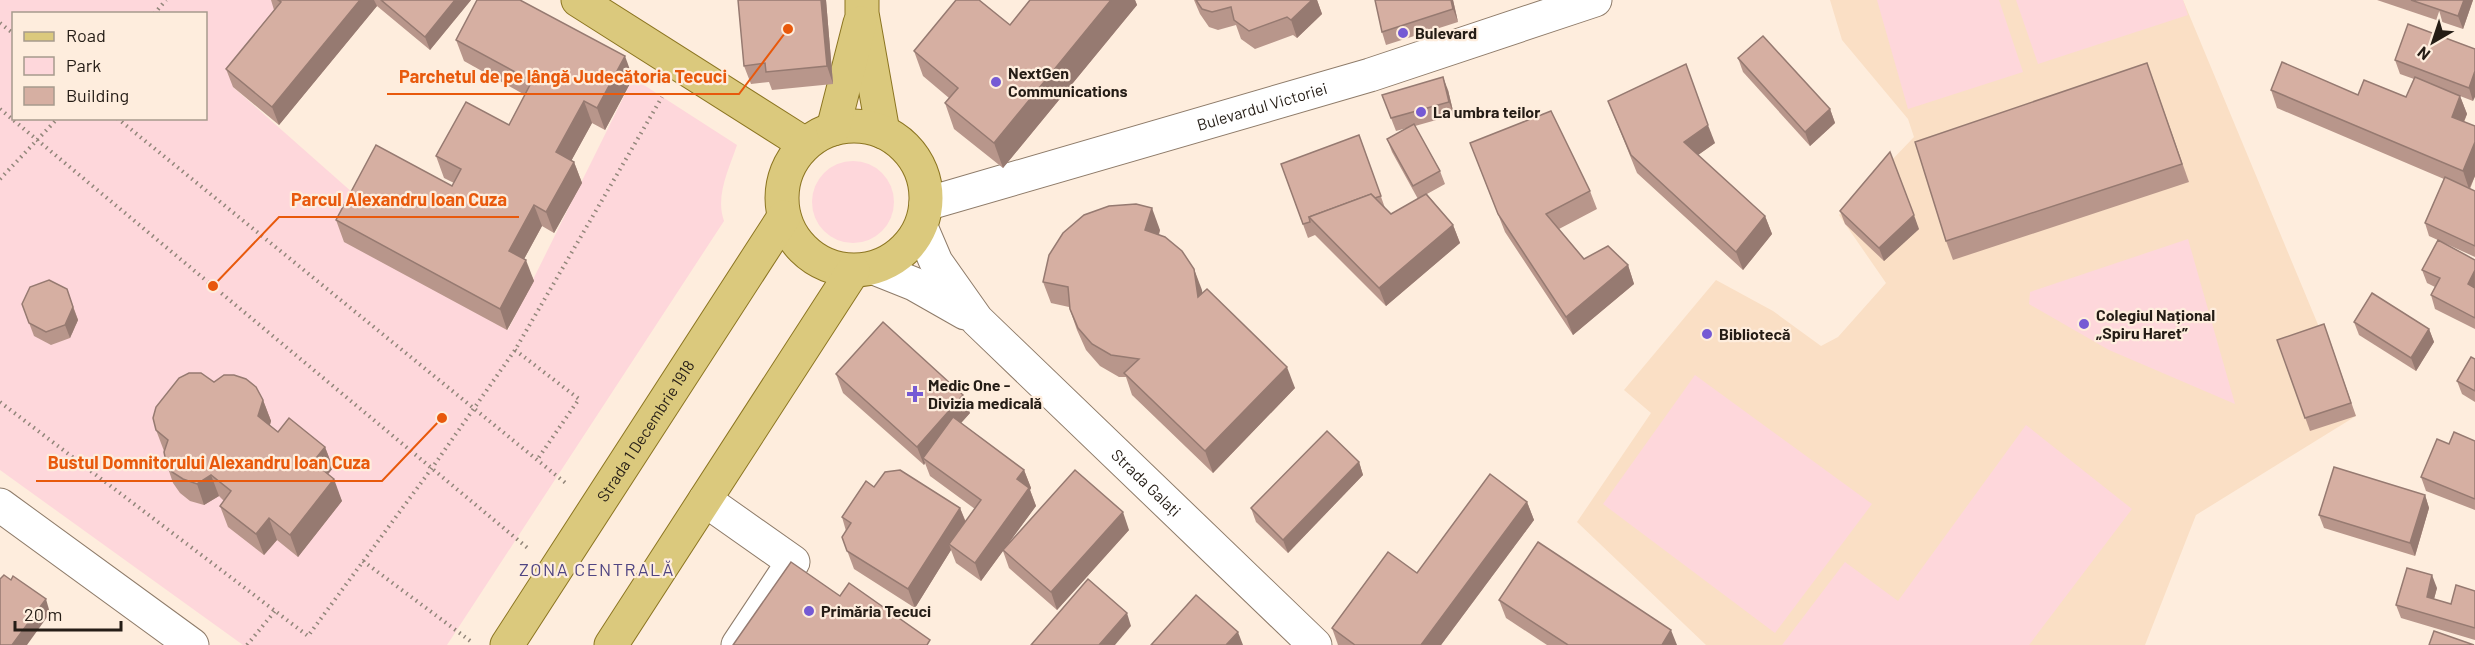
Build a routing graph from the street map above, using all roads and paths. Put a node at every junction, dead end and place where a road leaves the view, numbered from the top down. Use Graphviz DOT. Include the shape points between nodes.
graph roads {
  1 [pos="166,0"];
  2 [pos="578,0"];
  3 [pos="1595,0"];
  4 [pos="862,6"];
  5 [pos="156,12"];
  6 [pos="0,23"];
  7 [pos="12,32"];
  8 [pos="662,97"];
  9 [pos="0,109"];
  10 [pos="12,119"];
  11 [pos="13,120"];
  12 [pos="56,120"];
  13 [pos="119,120"];
  14 [pos="883,132"];
  15 [pos="819,137"];
  16 [pos="38,140"];
  17 [pos="0,179"];
  18 [pos="924,216"];
  19 [pos="784,217"];
  20 [pos="863,270"];
  21 [pos="977,320"];
  22 [pos="515,350"];
  23 [pos="0,402"];
  24 [pos="474,409"];
  25 [pos="537,459"];
  26 [pos="432,468"];
  27 [pos="705,500"];
  28 [pos="0,505"];
  29 [pos="596,508"];
  30 [pos="363,561"];
  31 [pos="555,571"];
  32 [pos="275,611"];
  33 [pos="192,645"];
  34 [pos="247,645"];
  35 [pos="477,645"];
  36 [pos="507,645"];
  37 [pos="611,645"];
  38 [pos="738,645"];
  39 [pos="1315,645"];
  1 -- 5 [label="path"];
  2 -- 15 [label="main road"];
  3 -- 18 [label="street, Bulevardul Victoriei"];
  4 -- 14 [label="main road"];
  4 -- 15 [label="main road"];
  6 -- 7 [label="path"];
  8 -- 22 [label="path"];
  9 -- 10 [label="path"];
  11 -- 16 [label="path"];
  12 -- 16 [label="path"];
  13 -- 24 [label="path"];
  14 -- 15 [label="main road" via="862,126"];
  14 -- 18 [label="main road" via="902,144 916,161 925,182"];
  15 -- 19 [label="main road" via="792,159 781,197"];
  16 -- 17 [label="path"];
  16 -- 26 [label="path"];
  18 -- 20 [label="main road" via="907,248 891,261"];
  18 -- 21 [label="street, Strada Galați" via="936,262"];
  19 -- 20 [label="main road" via="791,235 818,261 835,268"];
  19 -- 29 [label="main road, Strada 1 Decembrie 1918"];
  20 -- 21 [label="street, Strada Galați" via="914,284"];
  20 -- 27 [label="main road"];
  21 -- 39 [label="street, Strada Galați"];
  22 -- 24 [label="path"];
  22 -- 25 [label="path" via="579,399"];
  23 -- 32 [label="path"];
  24 -- 25 [label="path"];
  24 -- 26 [label="path"];
  25 -- 29 [label="path"];
  26 -- 30 [label="path"];
  26 -- 31 [label="path"];
  27 -- 37 [label="main road"];
  27 -- 38 [label="street" via="794,562"];
  28 -- 33 [label="street"];
  29 -- 31 [label="main road, Strada 1 Decembrie 1918"];
  30 -- 32 [label="path" via="308,636"];
  30 -- 35 [label="path"];
  31 -- 36 [label="main road, Strada 1 Decembrie 1918"];
  32 -- 34 [label="path"];
}
